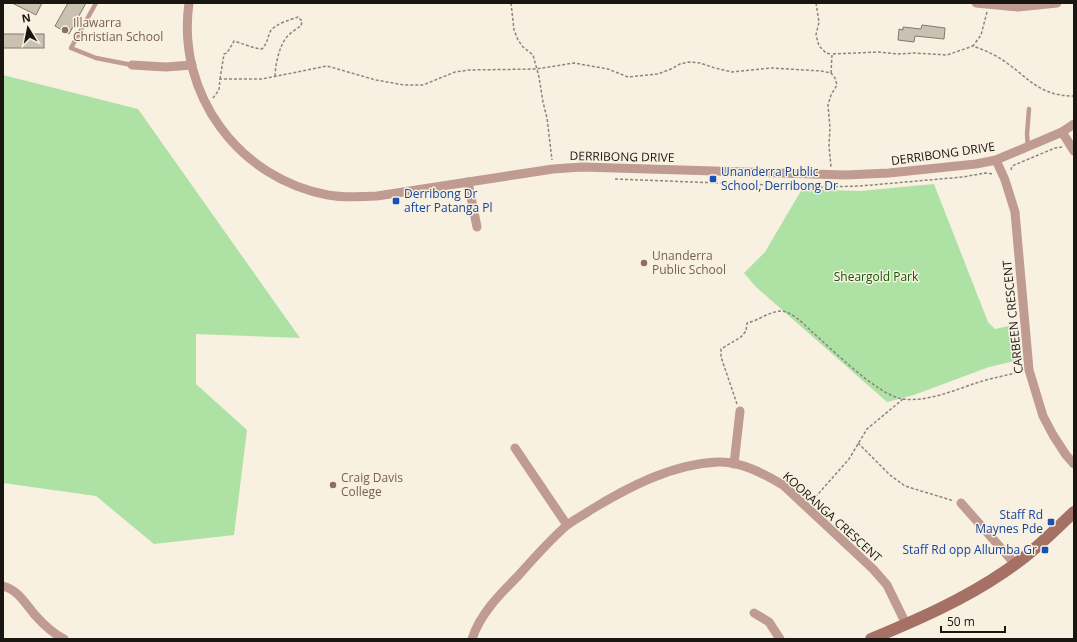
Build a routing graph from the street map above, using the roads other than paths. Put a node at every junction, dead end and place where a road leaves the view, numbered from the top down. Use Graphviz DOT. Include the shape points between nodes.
graph roads {
  1 [pos="96,3"];
  2 [pos="189,3"];
  3 [pos="976,3"];
  4 [pos="1057,3"];
  5 [pos="192,65"];
  6 [pos="132,66"];
  7 [pos="1029,109"];
  8 [pos="1074,124"];
  9 [pos="1062,132"];
  10 [pos="1028,147"];
  11 [pos="1074,151"];
  12 [pos="996,160"];
  13 [pos="468,182"];
  14 [pos="478,227"];
  15 [pos="740,411"];
  16 [pos="515,448"];
  17 [pos="734,464"];
  18 [pos="1074,464"];
  19 [pos="961,503"];
  20 [pos="1074,512"];
  21 [pos="567,525"];
  22 [pos="1015,564"];
  23 [pos="3,586"];
  24 [pos="754,613"];
  25 [pos="906,624"];
  26 [pos="64,639"];
  27 [pos="472,639"];
  28 [pos="780,639"];
  29 [pos="871,639"];
  1 -- 6 [label="lane" via="71,48 96,58"];
  2 -- 5 [label="street, DERRIBONG DRIVE" via="188,39"];
  3 -- 4 [label="street" via="1018,7"];
  5 -- 6 [label="street"];
  5 -- 13 [label="street, DERRIBONG DRIVE" via="205,103 228,138 246,156 279,179 311,191 336,196 366,197"];
  7 -- 10 [label="lane"];
  8 -- 9 [label="street, DERRIBONG DRIVE"];
  9 -- 10 [label="street, DERRIBONG DRIVE"];
  9 -- 11 [label="street"];
  10 -- 12 [label="street, DERRIBONG DRIVE"];
  12 -- 13 [label="street, DERRIBONG DRIVE" via="863,175 593,166 553,168"];
  12 -- 18 [label="street, CARBEEN CRESCENT" via="1015,212 1029,370 1043,416"];
  13 -- 14 [label="street"];
  15 -- 17 [label="street"];
  16 -- 21 [label="street"];
  17 -- 21 [label="street, KOORANGA CRESCENT" via="719,462 663,473 613,496"];
  17 -- 25 [label="street, KOORANGA CRESCENT" via="766,475 783,485 873,569 887,585"];
  19 -- 22 [label="street"];
  20 -- 22 [label="street"];
  21 -- 27 [label="street, KOORANGA CRESCENT" via="488,608"];
  22 -- 25 [label="street" via="955,602"];
  23 -- 26 [label="street" via="20,596 36,616"];
  24 -- 28 [label="street" via="769,622"];
  25 -- 29 [label="street"];
}
